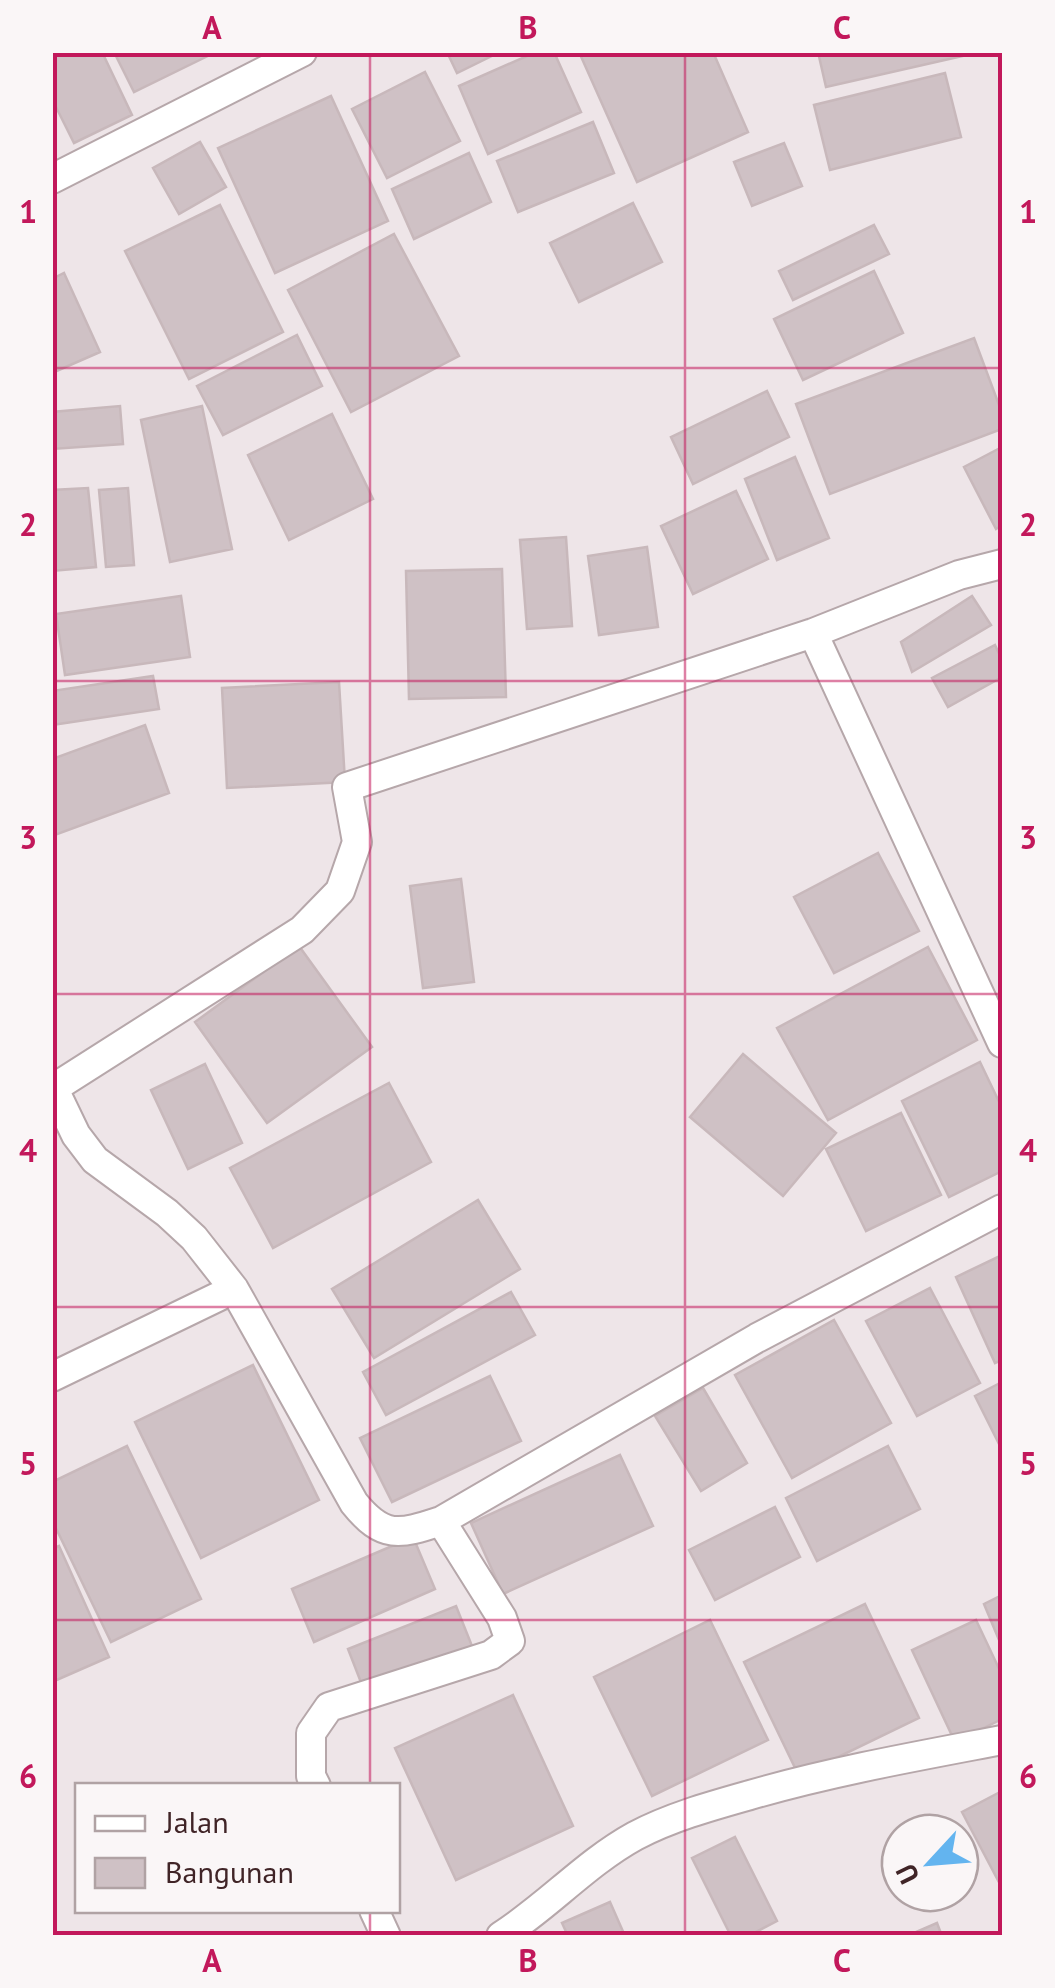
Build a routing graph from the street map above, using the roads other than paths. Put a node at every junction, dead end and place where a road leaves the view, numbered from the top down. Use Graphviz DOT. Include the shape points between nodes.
graph roads {
  1 [pos="302,52"];
  2 [pos="52,178"];
  3 [pos="1002,564"];
  4 [pos="813,633"];
  5 [pos="1002,1043"];
  6 [pos="53,1087"];
  7 [pos="1002,1209"];
  8 [pos="234,1289"];
  9 [pos="52,1377"];
  10 [pos="440,1521"];
  11 [pos="1002,1740"];
  12 [pos="314,1783"];
  13 [pos="375,1913"];
  14 [pos="386,1936"];
  15 [pos="501,1936"];
  1 -- 2 [label="street"];
  3 -- 4 [label="street"];
  4 -- 5 [label="street"];
  4 -- 6 [label="street" via="347,787 357,842 340,891 302,930"];
  6 -- 8 [label="street" via="96,1160 194,1238"];
  7 -- 10 [label="street" via="757,1338"];
  8 -- 9 [label="street"];
  8 -- 10 [label="street" via="370,1523 390,1532"];
  10 -- 12 [label="street" via="510,1641 491,1655 329,1708 310,1733"];
  11 -- 15 [label="street" via="791,1784 664,1824 604,1857"];
  13 -- 14 [label="street"];
}
